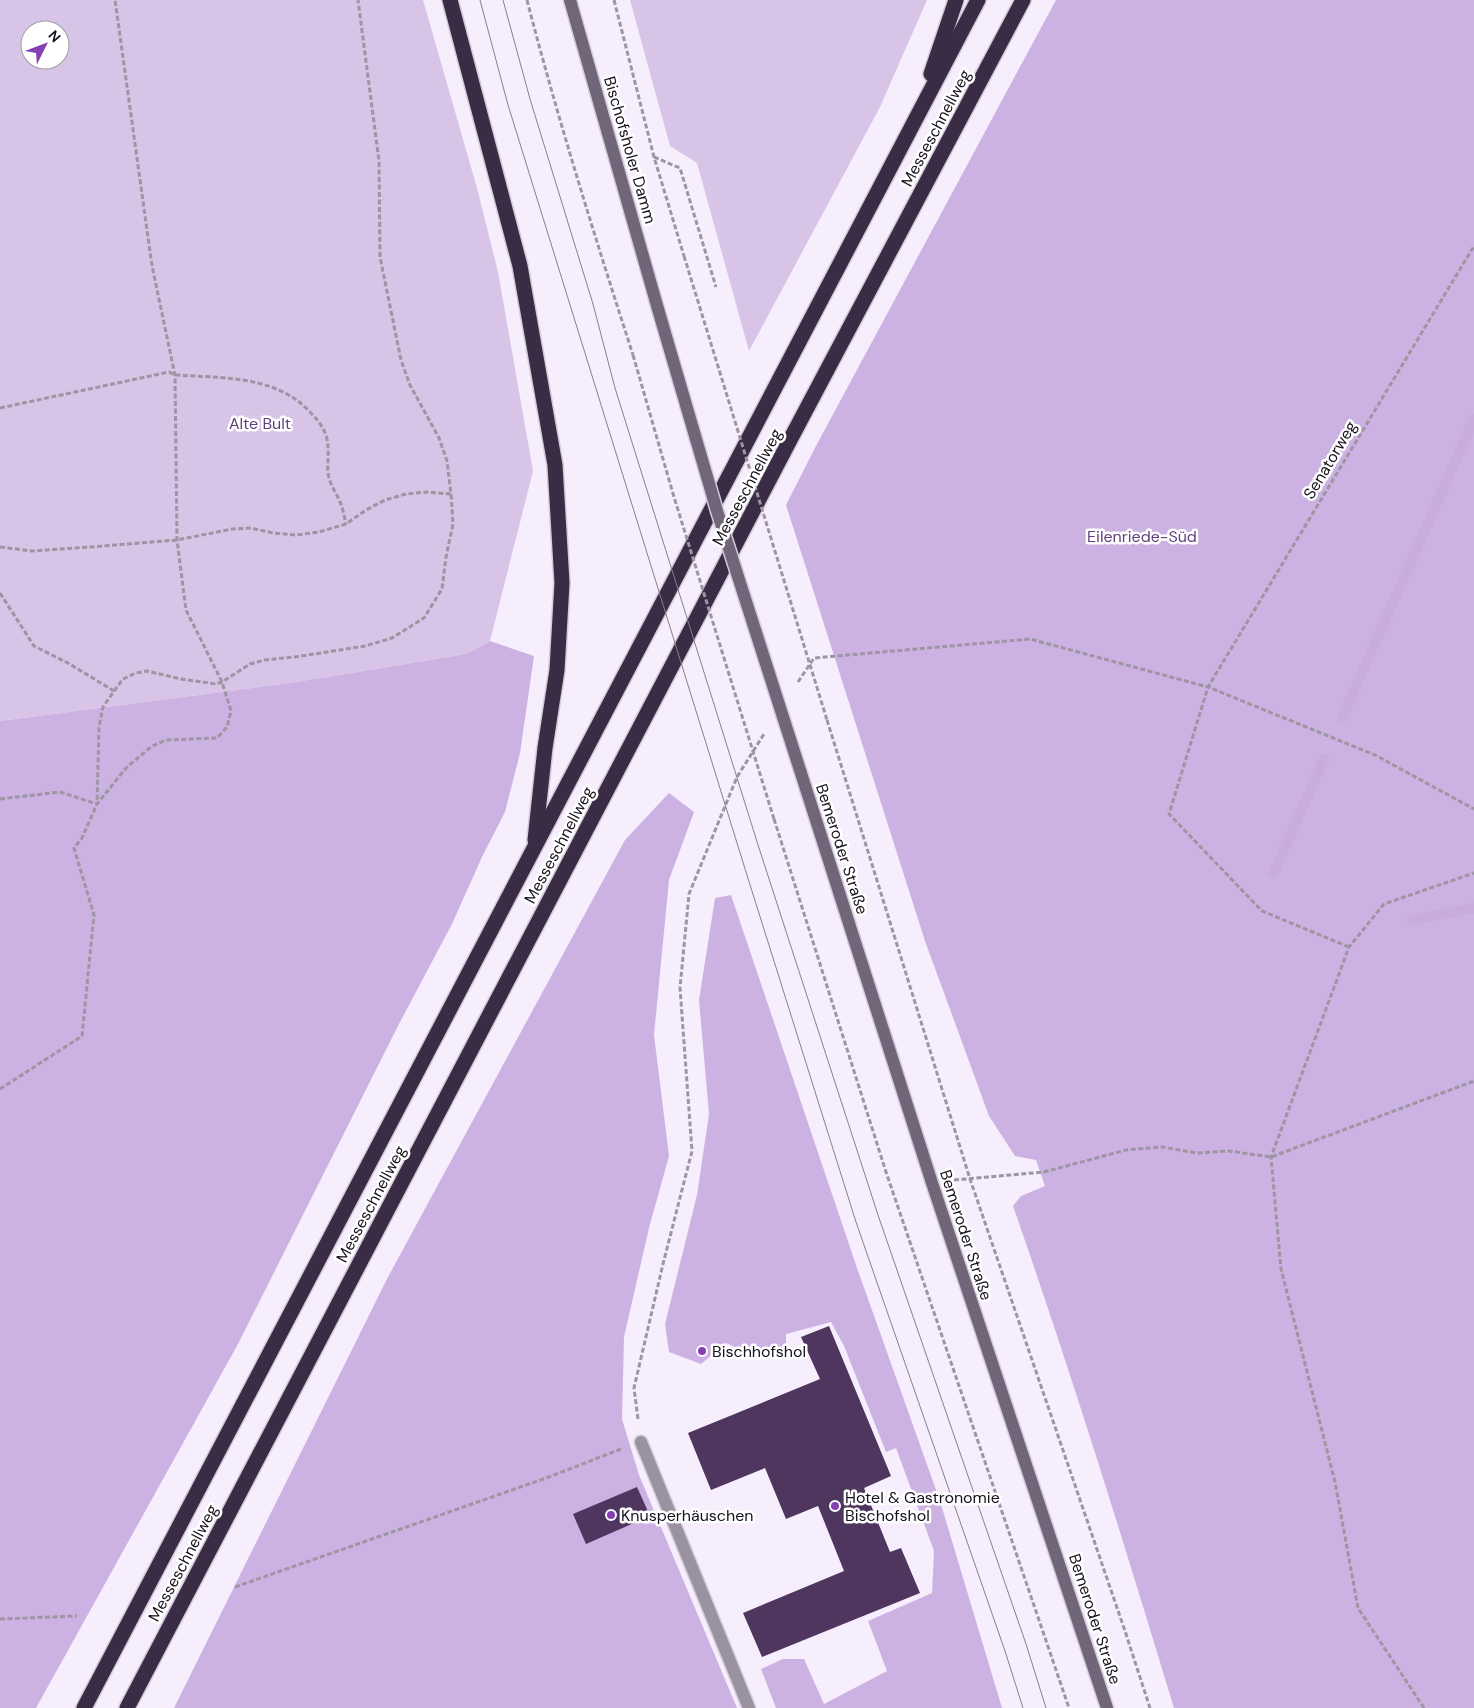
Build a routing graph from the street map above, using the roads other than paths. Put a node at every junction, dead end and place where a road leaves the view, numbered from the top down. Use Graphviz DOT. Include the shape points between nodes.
graph roads {
  1 [pos="450,0"];
  2 [pos="570,0"];
  3 [pos="956,0"];
  4 [pos="978,0"];
  5 [pos="1023,0"];
  6 [pos="916,118"];
  7 [pos="800,770"];
  8 [pos="534,848"];
  9 [pos="641,1442"];
  10 [pos="84,1708"];
  11 [pos="127,1708"];
  12 [pos="749,1708"];
  13 [pos="1107,1708"];
  1 -- 8 [label="highway" via="520,266 555,465 562,583 557,670"];
  2 -- 7 [label="main road, Bischofsholer Damm, bridge" via="717,511"];
  3 -- 6 [label="highway"];
  4 -- 6 [label="highway, Messeschnellweg"];
  5 -- 11 [label="highway, Messeschnellweg"];
  6 -- 8 [label="highway, Messeschnellweg"];
  7 -- 13 [label="main road, Bemeroder Straße" via="932,1183"];
  8 -- 10 [label="highway, Messeschnellweg"];
  9 -- 12 [label="lane"];
}
